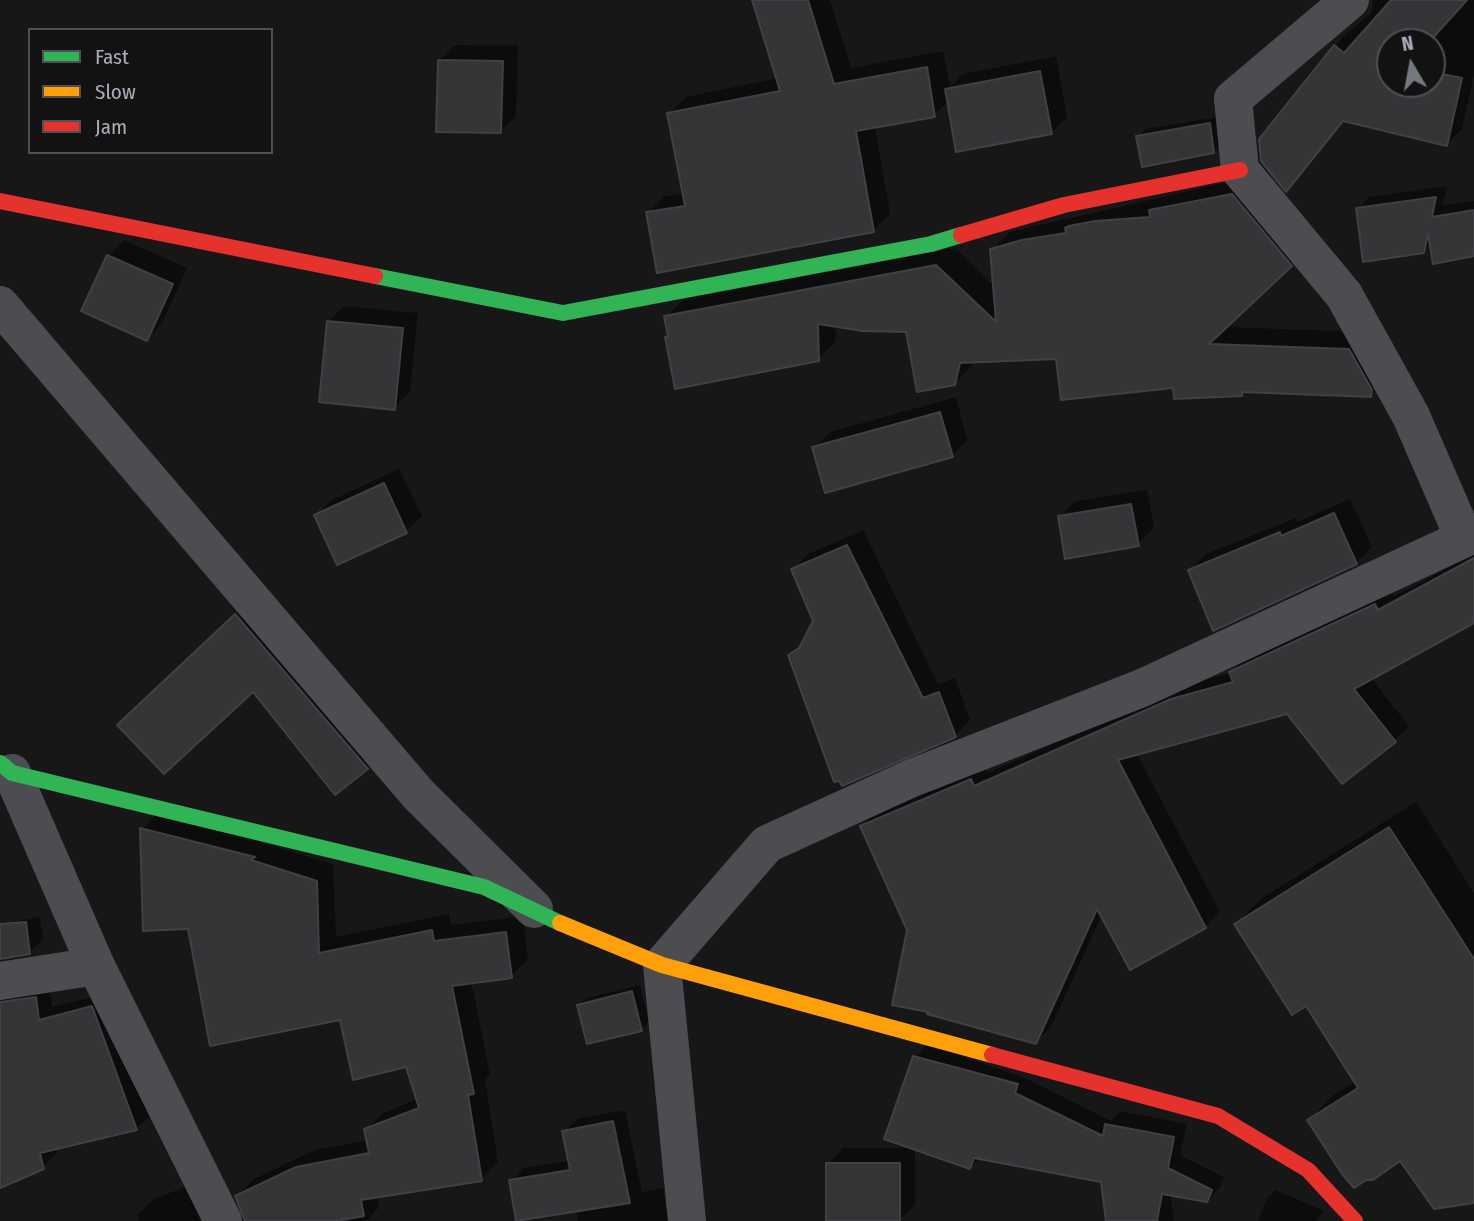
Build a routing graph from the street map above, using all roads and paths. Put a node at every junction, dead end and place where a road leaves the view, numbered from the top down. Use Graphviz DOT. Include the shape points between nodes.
graph roads {
  1 [pos="1350,0"];
  2 [pos="1240,170"];
  3 [pos="0,201"];
  4 [pos="0,305"];
  5 [pos="1469,536"];
  6 [pos="6,768"];
  7 [pos="540,915"];
  8 [pos="662,965"];
  9 [pos="96,966"];
  10 [pos="0,981"];
  11 [pos="223,1221"];
  12 [pos="687,1221"];
  13 [pos="1355,1221"];
  1 -- 2 [label="street" via="1233,99"];
  2 -- 3 [label="street" via="1064,205 931,244 563,313"];
  2 -- 5 [label="street" via="1344,295 1411,416"];
  4 -- 7 [label="street" via="418,794"];
  5 -- 8 [label="street" via="1142,688 912,778 767,844"];
  6 -- 7 [label="street" via="484,887"];
  6 -- 9 [label="street"];
  7 -- 8 [label="street"];
  8 -- 12 [label="street"];
  8 -- 13 [label="street" via="1218,1116 1308,1170"];
  9 -- 10 [label="street"];
  9 -- 11 [label="street"];
}
